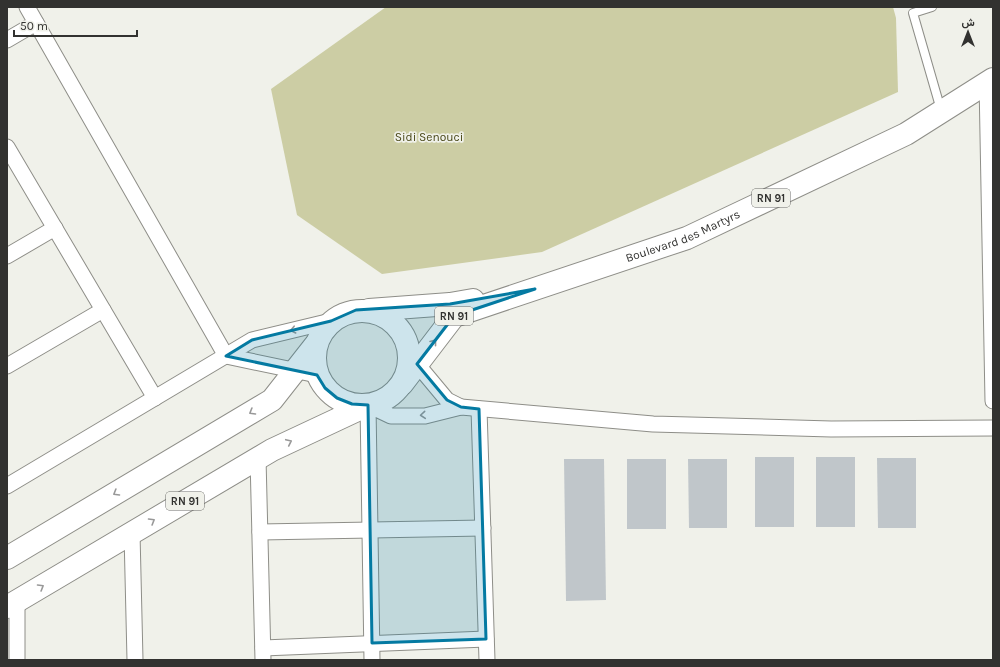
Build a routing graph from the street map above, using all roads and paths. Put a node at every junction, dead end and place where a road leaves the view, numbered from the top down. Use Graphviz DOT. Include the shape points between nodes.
graph roads {
  1 [pos="27,7"];
  2 [pos="932,7"];
  3 [pos="36,23"];
  4 [pos="7,40"];
  5 [pos="990,81"];
  6 [pos="942,111"];
  7 [pos="7,147"];
  8 [pos="991,215"];
  9 [pos="55,228"];
  10 [pos="7,256"];
  11 [pos="535,289"];
  12 [pos="103,310"];
  13 [pos="369,310"];
  14 [pos="331,321"];
  15 [pos="316,344"];
  16 [pos="413,354"];
  17 [pos="226,356"];
  18 [pos="7,366"];
  19 [pos="273,366"];
  20 [pos="295,371"];
  21 [pos="317,375"];
  22 [pos="155,398"];
  23 [pos="272,400"];
  24 [pos="993,401"];
  25 [pos="368,405"];
  26 [pos="461,407"];
  27 [pos="479,409"];
  28 [pos="993,428"];
  29 [pos="258,458"];
  30 [pos="7,486"];
  31 [pos="482,528"];
  32 [pos="370,530"];
  33 [pos="260,532"];
  34 [pos="132,533"];
  35 [pos="7,558"];
  36 [pos="12,604"];
  37 [pos="486,639"];
  38 [pos="372,643"];
  39 [pos="263,654"];
  40 [pos="17,660"];
  41 [pos="134,660"];
  42 [pos="372,660"];
  43 [pos="486,660"];
  1 -- 3 [label="street"];
  2 -- 6 [label="lane" via="913,13"];
  3 -- 4 [label="street"];
  3 -- 17 [label="street"];
  5 -- 6 [label="main road, Boulevard des Martyrs / RN 91"];
  5 -- 8 [label="street"];
  6 -- 11 [label="main road, Boulevard des Martyrs / RN 91" via="906,134 687,238"];
  7 -- 9 [label="street"];
  8 -- 24 [label="street"];
  9 -- 10 [label="street"];
  9 -- 12 [label="street"];
  11 -- 13 [label="main road, RN 91" via="450,304"];
  16 -- 11 [label="main road, RN 91, one-way" via="454,316"];
  12 -- 18 [label="street"];
  12 -- 22 [label="street"];
  13 -- 14 [label="main road" via="356,310"];
  13 -- 16 [label="main road" via="382,314 394,322 403,332"];
  14 -- 15 [label="main road" via="322,331"];
  14 -- 17 [label="street, one-way" via="252,340"];
  15 -- 20 [label="main road"];
  15 -- 21 [label="main road" via="314,359"];
  16 -- 25 [label="main road" via="402,384 381,401"];
  16 -- 26 [label="street" via="447,400"];
  17 -- 19 [label="street"];
  17 -- 22 [label="street"];
  19 -- 20 [label="street"];
  19 -- 23 [label="street" via="278,377"];
  20 -- 21 [label="street"];
  20 -- 23 [label="main road"];
  21 -- 25 [label="main road" via="326,388 338,398 352,404"];
  22 -- 30 [label="street"];
  23 -- 35 [label="main road, one-way"];
  26 -- 25 [label="street, one-way" via="425,416 391,416"];
  29 -- 25 [label="main road, RN 91, one-way"];
  25 -- 32 [label="street"];
  26 -- 27 [label="street"];
  27 -- 28 [label="street" via="653,424 832,429"];
  27 -- 31 [label="street"];
  29 -- 33 [label="street"];
  34 -- 29 [label="main road, RN 91, one-way"];
  31 -- 32 [label="street"];
  31 -- 37 [label="street"];
  32 -- 33 [label="street"];
  32 -- 38 [label="street"];
  33 -- 39 [label="street"];
  36 -- 34 [label="main road, RN 91, one-way"];
  34 -- 41 [label="street"];
  36 -- 40 [label="street"];
  37 -- 38 [label="street"];
  37 -- 43 [label="street"];
  38 -- 39 [label="street"];
  38 -- 42 [label="street"];
}
